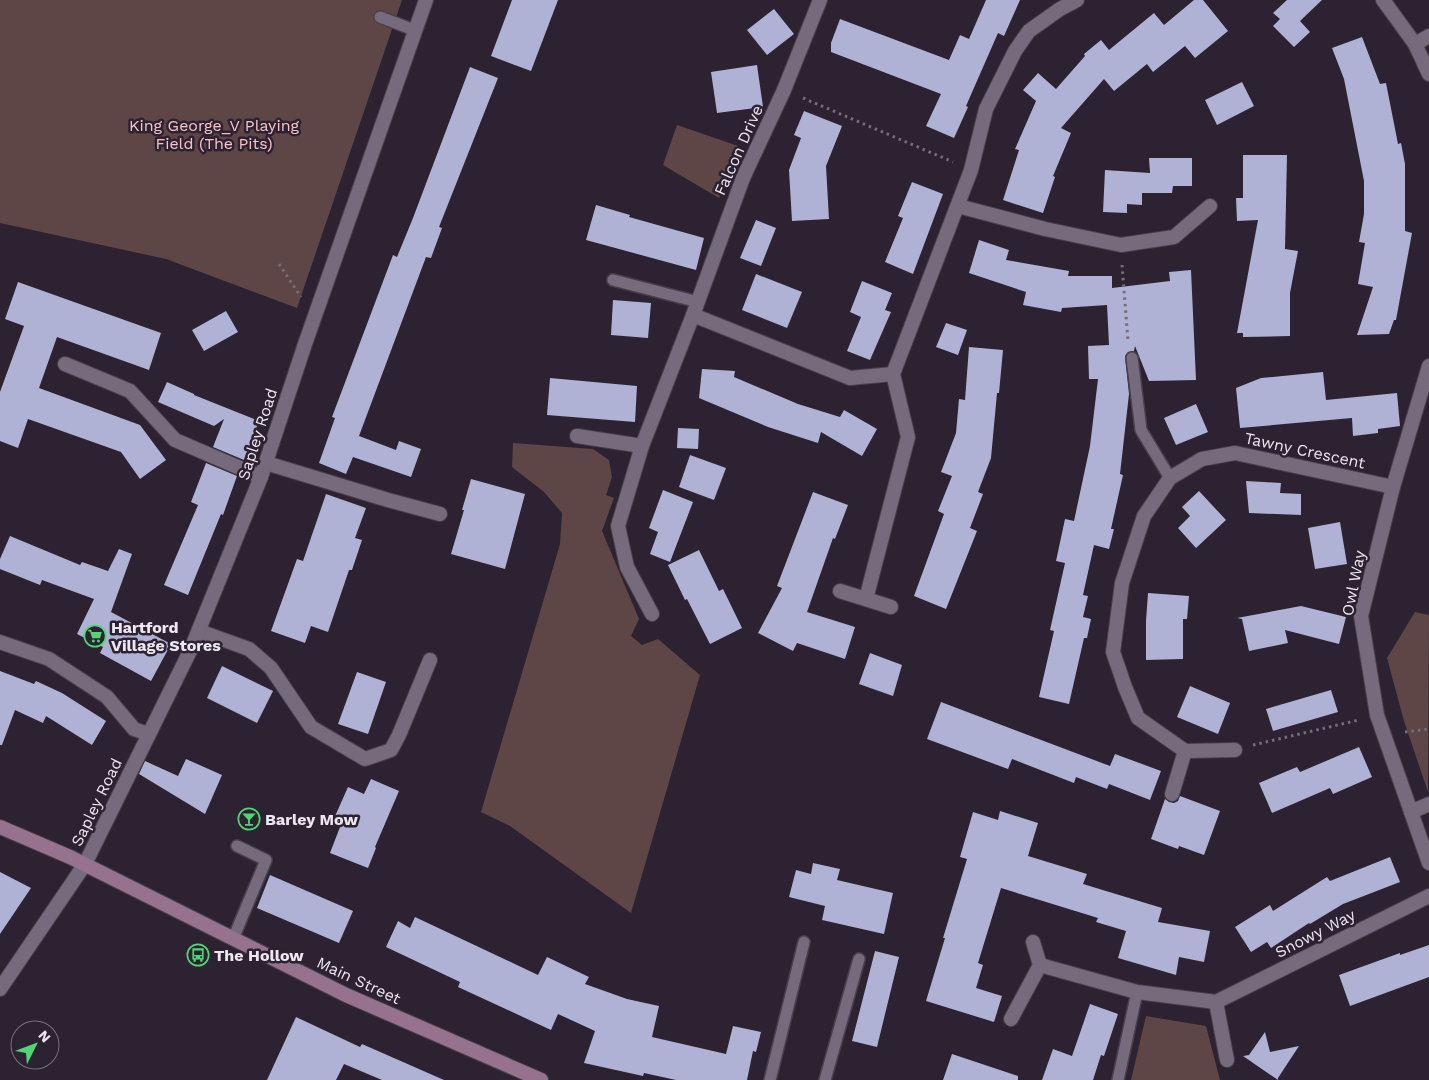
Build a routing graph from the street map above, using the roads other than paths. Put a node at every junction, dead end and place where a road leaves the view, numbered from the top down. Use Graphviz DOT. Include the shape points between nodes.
graph roads {
  1 [pos="426,0"];
  2 [pos="820,0"];
  3 [pos="1075,0"];
  4 [pos="1384,0"];
  5 [pos="380,17"];
  6 [pos="414,30"];
  7 [pos="1429,36"];
  8 [pos="1415,44"];
  9 [pos="1429,74"];
  10 [pos="958,206"];
  11 [pos="1210,206"];
  12 [pos="613,280"];
  13 [pos="695,309"];
  14 [pos="1132,358"];
  15 [pos="65,364"];
  16 [pos="1429,366"];
  17 [pos="893,374"];
  18 [pos="577,436"];
  19 [pos="642,446"];
  20 [pos="266,462"];
  21 [pos="262,477"];
  22 [pos="1170,478"];
  23 [pos="1392,487"];
  24 [pos="440,514"];
  25 [pos="840,591"];
  26 [pos="866,598"];
  27 [pos="891,607"];
  28 [pos="652,614"];
  29 [pos="199,631"];
  30 [pos="0,642"];
  31 [pos="430,660"];
  32 [pos="148,734"];
  33 [pos="1234,750"];
  34 [pos="1185,751"];
  35 [pos="1172,794"];
  36 [pos="1429,804"];
  37 [pos="1411,812"];
  38 [pos="0,827"];
  39 [pos="237,846"];
  40 [pos="1429,863"];
  41 [pos="85,864"];
  42 [pos="1429,896"];
  43 [pos="233,939"];
  44 [pos="804,942"];
  45 [pos="1033,942"];
  46 [pos="859,959"];
  47 [pos="1040,965"];
  48 [pos="0,989"];
  49 [pos="1137,992"];
  50 [pos="1216,1002"];
  51 [pos="1011,1019"];
  52 [pos="1227,1060"];
  53 [pos="537,1079"];
  54 [pos="770,1080"];
  55 [pos="825,1080"];
  56 [pos="1118,1080"];
  1 -- 6 [label="street, Sapley Road"];
  2 -- 13 [label="street, Falcon Drive" via="784,90 742,178"];
  3 -- 10 [label="street" via="1029,31 1015,51 986,109 971,170"];
  4 -- 8 [label="street"];
  5 -- 6 [label="lane"];
  6 -- 20 [label="street, Sapley Road"];
  7 -- 8 [label="street"];
  8 -- 9 [label="street"];
  10 -- 11 [label="street" via="1121,244 1174,237"];
  10 -- 17 [label="street"];
  12 -- 13 [label="lane"];
  13 -- 17 [label="street" via="850,378"];
  13 -- 19 [label="street, Falcon Drive"];
  14 -- 22 [label="lane" via="1141,430"];
  15 -- 21 [label="street" via="130,391 175,440"];
  16 -- 23 [label="street, Owl Way"];
  17 -- 26 [label="street" via="908,436"];
  18 -- 19 [label="street"];
  19 -- 28 [label="street, Falcon Drive" via="618,526 627,567"];
  20 -- 21 [label="street, Sapley Road"];
  20 -- 24 [label="street"];
  21 -- 29 [label="street, Sapley Road"];
  22 -- 23 [label="street, Tawny Crescent" via="1202,460 1235,453"];
  22 -- 34 [label="street, Tawny Crescent" via="1144,516 1125,573 1113,652 1138,718"];
  23 -- 37 [label="street, Owl Way" via="1361,616 1377,715"];
  25 -- 26 [label="street"];
  26 -- 27 [label="street"];
  29 -- 31 [label="street" via="249,649 271,668 311,727 365,759 391,750"];
  29 -- 32 [label="street, Sapley Road"];
  30 -- 32 [label="street" via="49,659 108,697 134,729"];
  32 -- 41 [label="street, Sapley Road"];
  33 -- 34 [label="street"];
  34 -- 35 [label="street"];
  36 -- 37 [label="street"];
  37 -- 40 [label="street, Owl Way"];
  38 -- 41 [label="main road, Main Street"];
  39 -- 43 [label="lane" via="266,860"];
  41 -- 43 [label="main road, Main Street"];
  41 -- 48 [label="street"];
  42 -- 50 [label="street, Snowy Way"];
  43 -- 53 [label="main road, Main Street" via="346,994"];
  44 -- 54 [label="lane"];
  45 -- 47 [label="street"];
  46 -- 55 [label="lane"];
  47 -- 49 [label="street"];
  47 -- 51 [label="street"];
  49 -- 50 [label="street"];
  49 -- 56 [label="lane"];
  50 -- 52 [label="street"];
}
